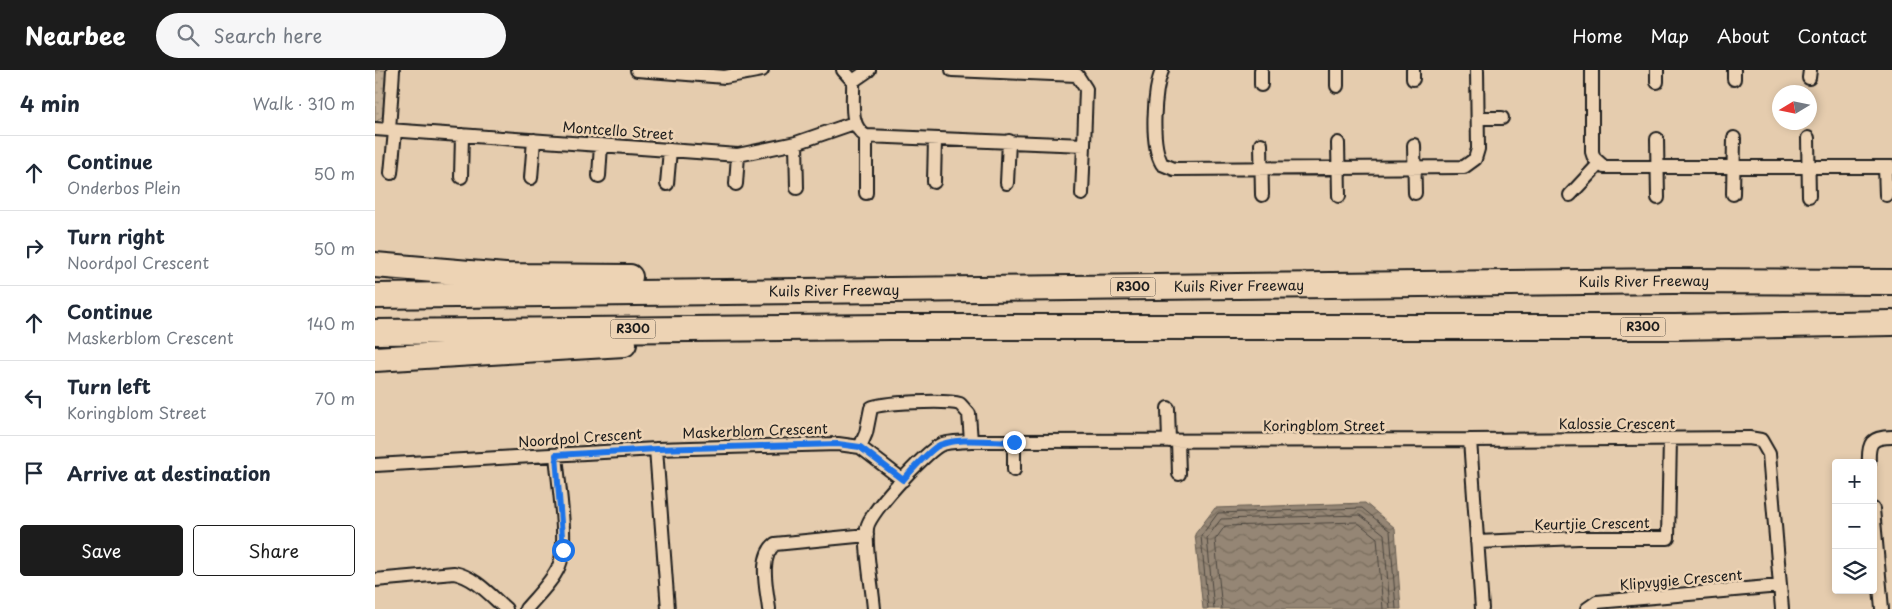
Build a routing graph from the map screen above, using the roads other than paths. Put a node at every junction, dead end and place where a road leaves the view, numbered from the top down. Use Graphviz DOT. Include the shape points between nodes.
graph roads {
  1 [pos="393,70"];
  2 [pos="637,70"];
  3 [pos="761,70"];
  4 [pos="843,70"];
  5 [pos="869,70"];
  6 [pos="952,70"];
  7 [pos="1162,70"];
  8 [pos="1261,70"];
  9 [pos="1337,70"];
  10 [pos="1477,70"];
  11 [pos="1592,70"];
  12 [pos="853,81"];
  13 [pos="1261,85"];
  14 [pos="1337,86"];
  15 [pos="1478,118"];
  16 [pos="1502,118"];
  17 [pos="854,123"];
  18 [pos="375,129"];
  19 [pos="392,130"];
  20 [pos="462,136"];
  21 [pos="866,136"];
  22 [pos="1733,138"];
  23 [pos="1808,138"];
  24 [pos="935,139"];
  25 [pos="1657,139"];
  26 [pos="534,140"];
  27 [pos="1009,141"];
  28 [pos="796,143"];
  29 [pos="1338,143"];
  30 [pos="1084,144"];
  31 [pos="1261,144"];
  32 [pos="601,145"];
  33 [pos="1414,145"];
  34 [pos="670,150"];
  35 [pos="737,155"];
  36 [pos="1599,164"];
  37 [pos="1734,167"];
  38 [pos="1809,167"];
  39 [pos="1888,167"];
  40 [pos="1338,168"];
  41 [pos="1414,168"];
  42 [pos="1658,168"];
  43 [pos="1262,169"];
  44 [pos="391,173"];
  45 [pos="599,176"];
  46 [pos="461,177"];
  47 [pos="531,178"];
  48 [pos="934,182"];
  49 [pos="1007,183"];
  50 [pos="667,184"];
  51 [pos="736,184"];
  52 [pos="797,188"];
  53 [pos="866,193"];
  54 [pos="1415,193"];
  55 [pos="1082,194"];
  56 [pos="1570,194"];
  57 [pos="1733,194"];
  58 [pos="1262,195"];
  59 [pos="1886,195"];
  60 [pos="1339,196"];
  61 [pos="1809,196"];
  62 [pos="1658,198"];
  63 [pos="375,265"];
  64 [pos="1892,282"];
  65 [pos="853,291"];
  66 [pos="375,296"];
  67 [pos="1892,323"];
  68 [pos="890,327"];
  69 [pos="375,332"];
  70 [pos="375,359"];
  71 [pos="1168,408"];
  72 [pos="1892,437"];
  73 [pos="1670,439"];
  74 [pos="1470,440"];
  75 [pos="971,441"];
  76 [pos="1173,441"];
  77 [pos="1014,442"];
  78 [pos="860,447"];
  79 [pos="656,449"];
  80 [pos="556,455"];
  81 [pos="1869,459"];
  82 [pos="375,465"];
  83 [pos="1014,470"];
  84 [pos="1179,474"];
  85 [pos="903,480"];
  86 [pos="867,535"];
  87 [pos="1477,542"];
  88 [pos="1876,549"];
  89 [pos="375,580"];
  90 [pos="1780,586"];
  91 [pos="506,609"];
  92 [pos="526,609"];
  93 [pos="668,609"];
  94 [pos="769,609"];
  95 [pos="874,609"];
  96 [pos="1482,609"];
  97 [pos="1587,609"];
  98 [pos="1782,609"];
  99 [pos="1881,609"];
  1 -- 19 [label="street"];
  2 -- 3 [label="street" via="725,77"];
  4 -- 12 [label="street"];
  5 -- 12 [label="street"];
  6 -- 30 [label="street" via="1077,75 1086,89"];
  7 -- 43 [label="street" via="1156,90 1155,114 1156,150 1162,164 1174,169"];
  8 -- 13 [label="street"];
  9 -- 14 [label="street"];
  10 -- 15 [label="street"];
  11 -- 36 [label="street" via="1592,152"];
  12 -- 17 [label="street"];
  15 -- 16 [label="street"];
  15 -- 41 [label="street" via="1478,149 1471,163 1459,168"];
  17 -- 21 [label="street"];
  17 -- 28 [label="street, Montcello Street"];
  18 -- 19 [label="street, Montcello Street"];
  19 -- 20 [label="street, Montcello Street"];
  19 -- 44 [label="street"];
  20 -- 26 [label="street, Montcello Street"];
  20 -- 46 [label="street"];
  21 -- 24 [label="street"];
  21 -- 53 [label="street"];
  22 -- 37 [label="street"];
  23 -- 38 [label="street"];
  24 -- 27 [label="street"];
  24 -- 48 [label="street"];
  25 -- 42 [label="street"];
  26 -- 32 [label="street, Montcello Street"];
  26 -- 47 [label="street"];
  27 -- 30 [label="street"];
  27 -- 49 [label="street"];
  28 -- 35 [label="street, Montcello Street"];
  28 -- 52 [label="street"];
  29 -- 40 [label="street"];
  30 -- 55 [label="street"];
  31 -- 43 [label="street"];
  32 -- 34 [label="street, Montcello Street"];
  32 -- 45 [label="street"];
  33 -- 41 [label="street"];
  34 -- 35 [label="street, Montcello Street"];
  34 -- 50 [label="street"];
  35 -- 51 [label="street"];
  36 -- 42 [label="street" via="1610,168"];
  36 -- 56 [label="street"];
  37 -- 38 [label="street"];
  37 -- 42 [label="street"];
  37 -- 57 [label="street"];
  38 -- 39 [label="street"];
  38 -- 61 [label="street"];
  39 -- 59 [label="street"];
  40 -- 41 [label="street"];
  40 -- 43 [label="street"];
  40 -- 60 [label="street"];
  41 -- 54 [label="street"];
  42 -- 62 [label="street"];
  43 -- 58 [label="street"];
  63 -- 65 [label="highway" via="505,276 811,280"];
  64 -- 65 [label="highway, Kuils River Freeway / R300" via="1674,281"];
  65 -- 66 [label="highway, Kuils River Freeway / R300"];
  67 -- 68 [label="highway, R300" via="1675,327"];
  68 -- 69 [label="highway, R300"];
  68 -- 70 [label="highway" via="823,336"];
  71 -- 76 [label="street"];
  72 -- 81 [label="street" via="1872,442"];
  73 -- 74 [label="street, Kalossie Crescent"];
  73 -- 87 [label="street, Keurtjie Crescent" via="1668,538"];
  73 -- 90 [label="street, Kalossie Crescent" via="1757,438 1765,445 1769,454"];
  74 -- 76 [label="street, Koringblom Street"];
  74 -- 87 [label="street"];
  75 -- 77 [label="street, Koringblom Street"];
  75 -- 78 [label="street" via="970,418 960,404 902,403 871,408"];
  75 -- 85 [label="street, Koringblom Street" via="938,446"];
  76 -- 77 [label="street, Koringblom Street"];
  76 -- 84 [label="street"];
  77 -- 83 [label="street"];
  78 -- 79 [label="street, Maskerblom Crescent" via="838,444"];
  78 -- 85 [label="street"];
  79 -- 80 [label="street, Noordpol Crescent"];
  79 -- 93 [label="street, Noordpol Crescent"];
  80 -- 82 [label="street, Noordpol Crescent"];
  80 -- 92 [label="street" via="563,536 561,560 554,575"];
  85 -- 86 [label="street, Koringblom Street" via="871,516"];
  86 -- 94 [label="street" via="775,544 769,548 765,559"];
  86 -- 95 [label="street, Koringblom Street"];
  87 -- 96 [label="street"];
  88 -- 99 [label="street"];
  89 -- 91 [label="street" via="454,573 474,582"];
  90 -- 97 [label="street, Klipvygie Crescent" via="1597,602"];
  90 -- 98 [label="street, Kalossie Crescent"];
}
